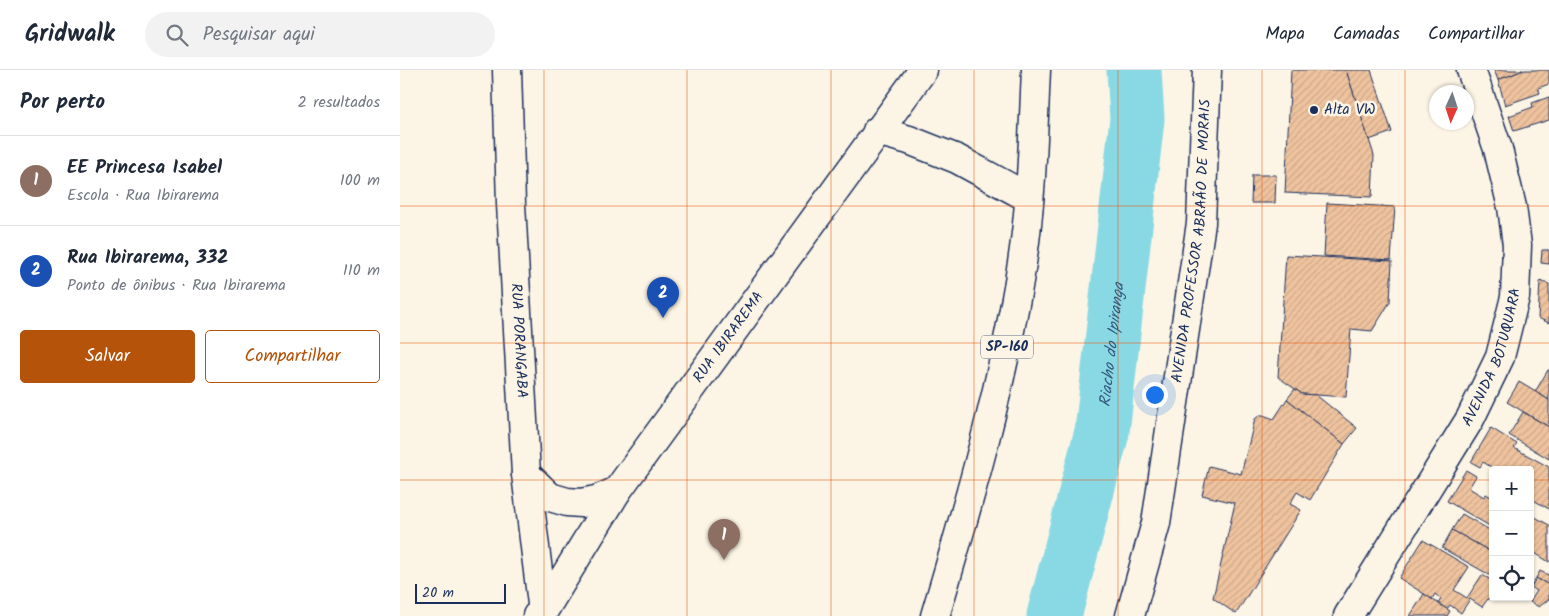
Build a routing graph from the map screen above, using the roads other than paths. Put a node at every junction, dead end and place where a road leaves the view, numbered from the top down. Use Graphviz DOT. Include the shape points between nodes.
graph roads {
  1 [pos="506,70"];
  2 [pos="923,70"];
  3 [pos="1036,70"];
  4 [pos="1207,70"];
  5 [pos="1471,70"];
  6 [pos="877,131"];
  7 [pos="1029,198"];
  8 [pos="526,474"];
  9 [pos="618,491"];
  10 [pos="546,615"];
  11 [pos="935,616"];
  12 [pos="1130,616"];
  13 [pos="1348,616"];
  1 -- 8 [label="street, RUA PORANGABA"];
  2 -- 6 [label="street, RUA IBIRAREMA"];
  3 -- 7 [label="street, SP-160"];
  4 -- 12 [label="street, AVENIDA PROFESSOR ABRAÃO DE MORAIS" via="1201,223 1156,523"];
  5 -- 13 [label="street, AVENIDA BOTUQUARA" via="1498,149 1512,207 1517,245 1514,297 1500,358 1470,418"];
  6 -- 7 [label="street" via="957,159"];
  6 -- 9 [label="street, RUA IBIRAREMA"];
  7 -- 11 [label="street, SP-160" via="1008,343 976,480"];
  8 -- 9 [label="street" via="550,497 567,502 596,500"];
  8 -- 10 [label="street, RUA PORANGABA"];
  9 -- 10 [label="street, RUA IBIRAREMA"];
}
